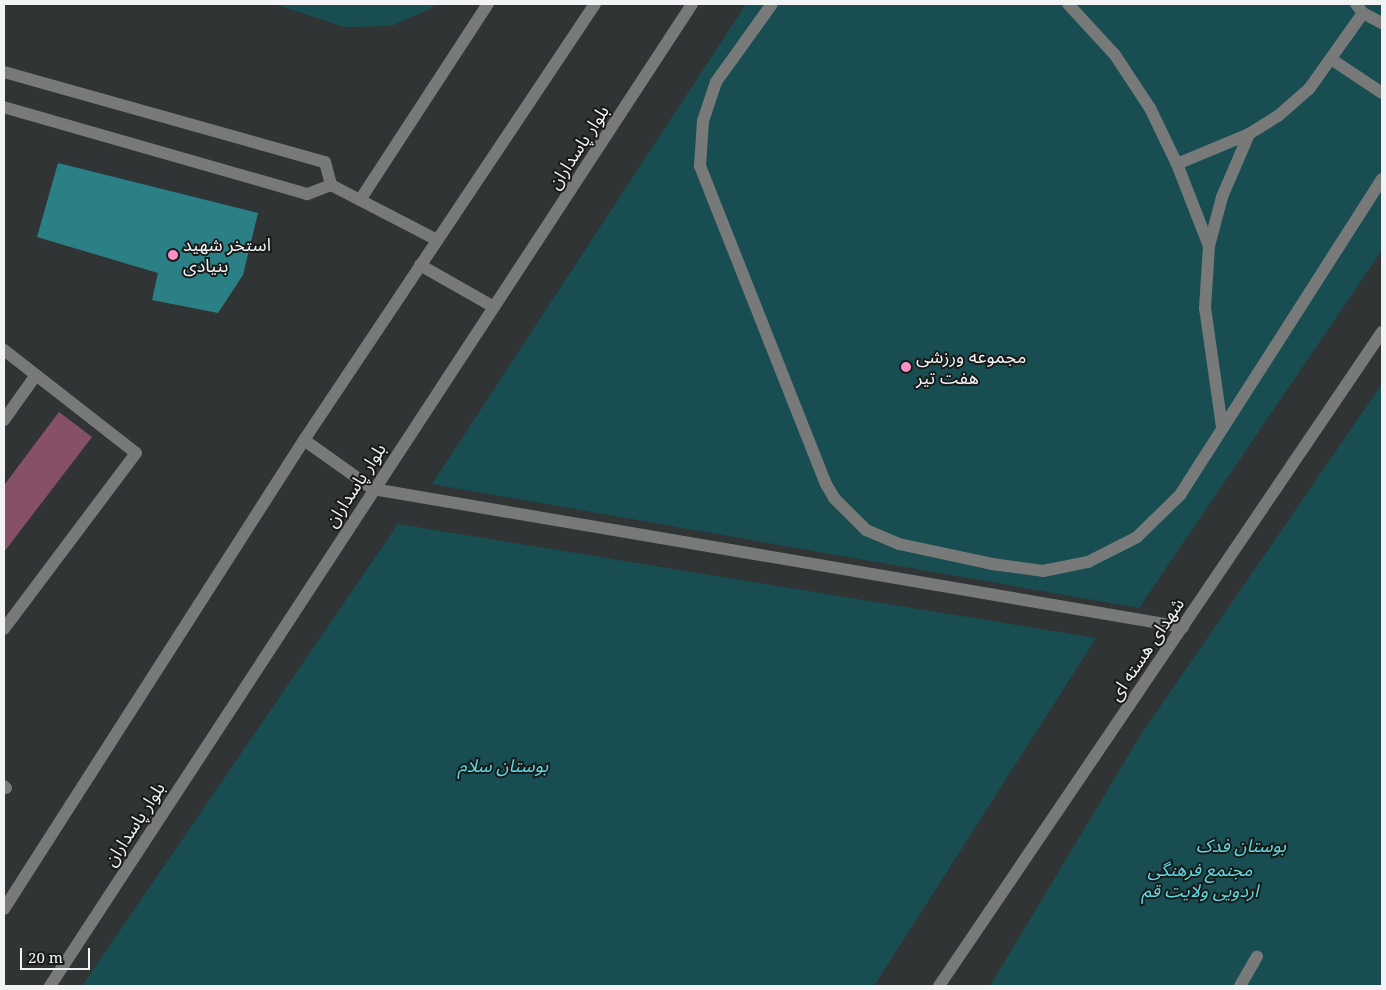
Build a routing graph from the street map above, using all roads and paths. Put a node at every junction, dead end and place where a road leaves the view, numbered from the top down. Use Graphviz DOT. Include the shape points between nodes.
graph roads {
  1 [pos="488,4"];
  2 [pos="594,4"];
  3 [pos="692,4"];
  4 [pos="772,4"];
  5 [pos="1068,4"];
  6 [pos="1360,8"];
  7 [pos="1382,23"];
  8 [pos="1330,59"];
  9 [pos="4,72"];
  10 [pos="1382,93"];
  11 [pos="4,107"];
  12 [pos="1249,134"];
  13 [pos="1177,164"];
  14 [pos="1382,179"];
  15 [pos="331,185"];
  16 [pos="360,200"];
  17 [pos="437,240"];
  18 [pos="1209,246"];
  19 [pos="420,265"];
  20 [pos="494,307"];
  21 [pos="1382,332"];
  22 [pos="4,350"];
  23 [pos="36,375"];
  24 [pos="4,420"];
  25 [pos="1222,427"];
  26 [pos="304,440"];
  27 [pos="373,489"];
  28 [pos="8,614"];
  29 [pos="1183,627"];
  30 [pos="4,629"];
  31 [pos="4,909"];
  32 [pos="1257,956"];
  33 [pos="50,986"];
  34 [pos="939,986"];
  35 [pos="1240,986"];
  1 -- 16 [label="street"];
  2 -- 17 [label="street"];
  3 -- 20 [label="street, بلوار پاسداران"];
  4 -- 25 [label="street" via="716,82 703,121 700,166 826,484 834,498 866,530 899,544 1000,565 1043,571 1088,562 1137,538 1180,495"];
  5 -- 13 [label="street" via="1115,55 1166,129"];
  6 -- 7 [label="street"];
  6 -- 8 [label="street"];
  8 -- 10 [label="street"];
  8 -- 12 [label="street" via="1309,89 1278,116"];
  9 -- 15 [label="street" via="325,162"];
  11 -- 15 [label="street" via="307,194"];
  12 -- 13 [label="street"];
  12 -- 18 [label="street" via="1222,197"];
  13 -- 18 [label="street"];
  14 -- 25 [label="street"];
  15 -- 16 [label="street"];
  16 -- 17 [label="street"];
  17 -- 19 [label="street"];
  18 -- 25 [label="street" via="1204,308"];
  19 -- 20 [label="street"];
  19 -- 26 [label="street"];
  20 -- 27 [label="street, بلوار پاسداران"];
  21 -- 29 [label="street, شهدای هسته ای"];
  22 -- 23 [label="street"];
  23 -- 24 [label="street"];
  23 -- 28 [label="street" via="136,453"];
  26 -- 27 [label="street"];
  26 -- 31 [label="street"];
  27 -- 29 [label="street"];
  27 -- 33 [label="street, بلوار پاسداران"];
  28 -- 30 [label="street"];
  29 -- 34 [label="street, شهدای هسته ای"];
  32 -- 35 [label="street"];
}
